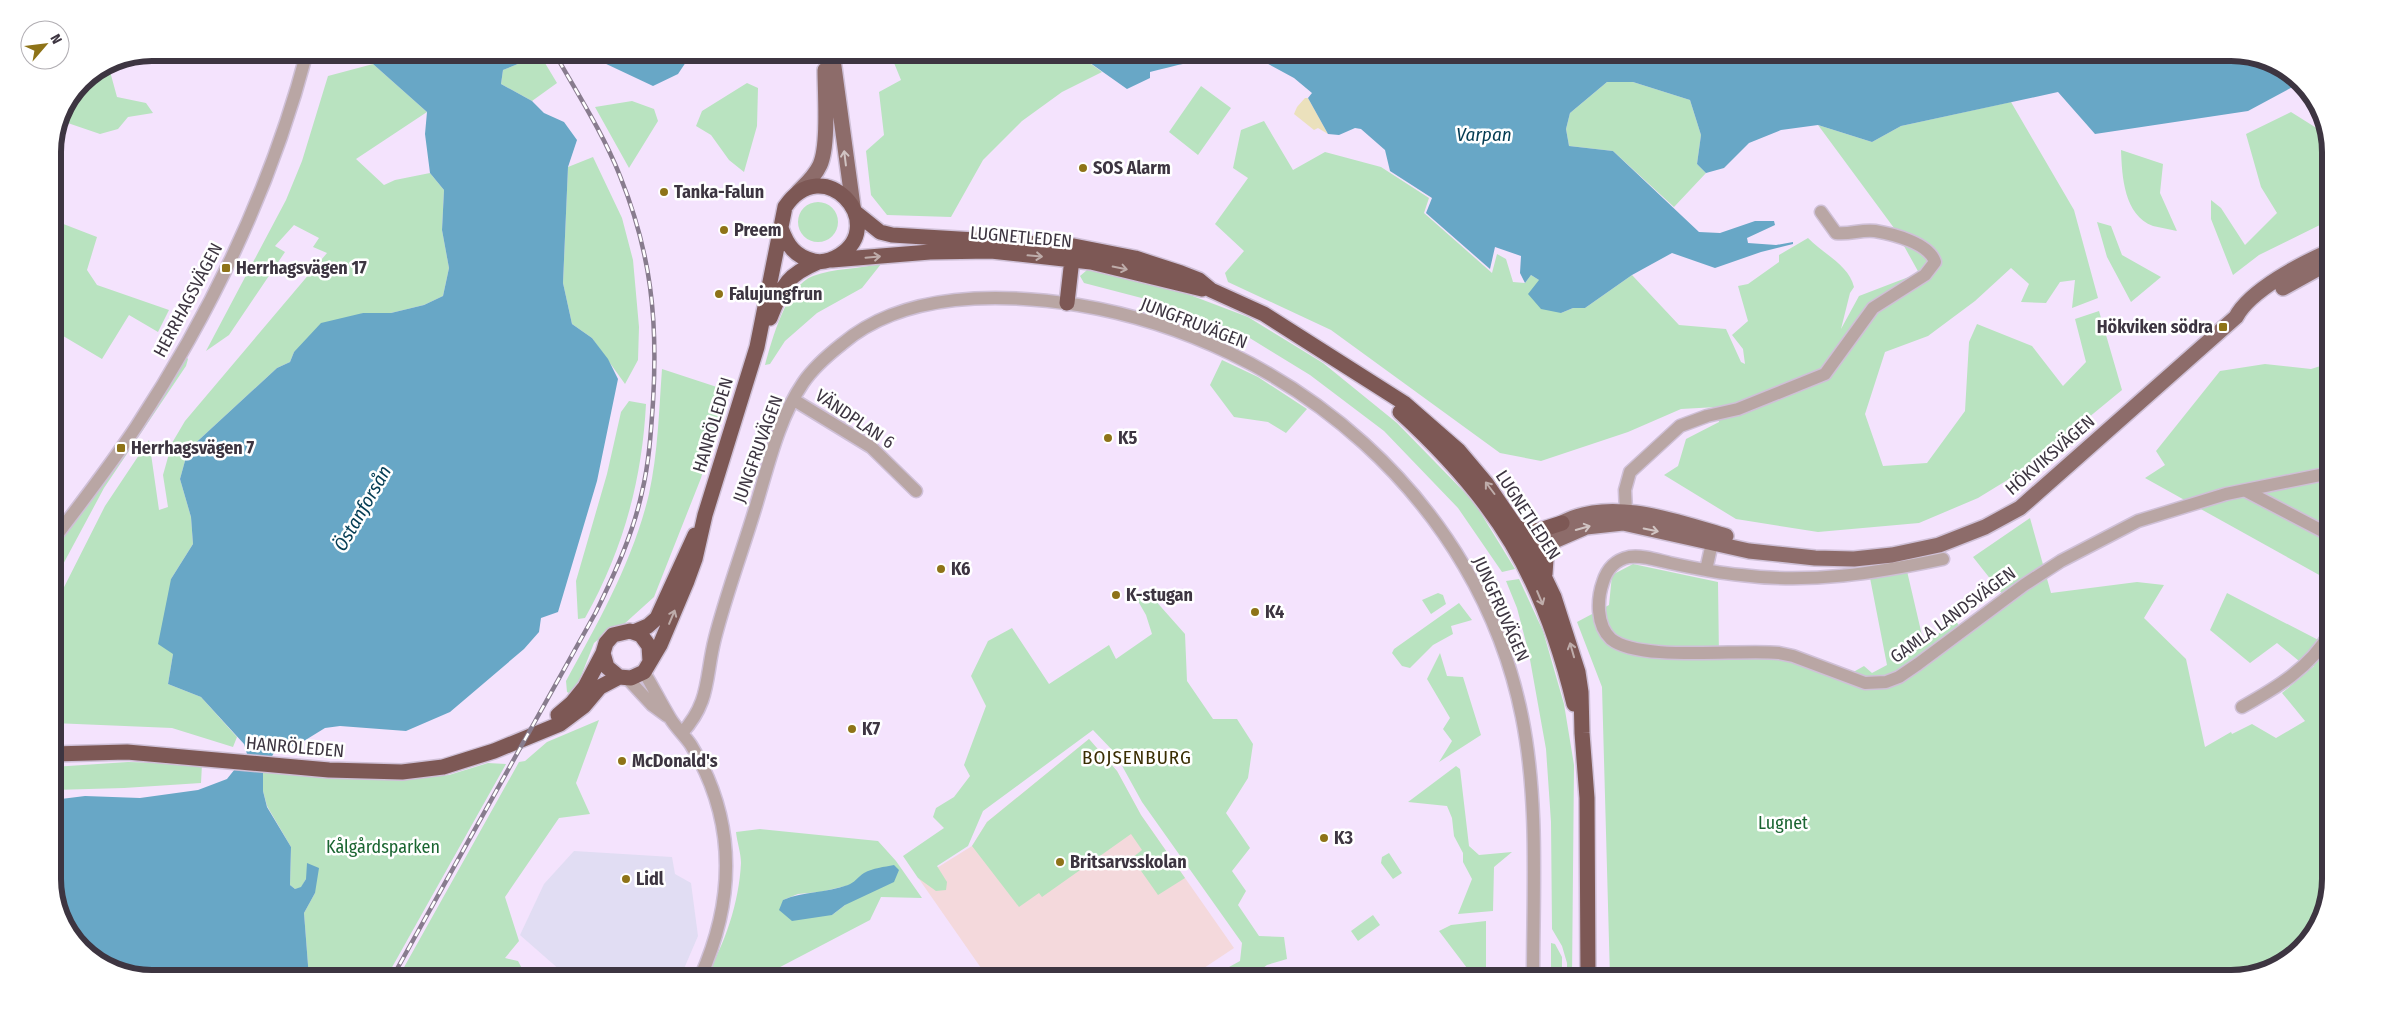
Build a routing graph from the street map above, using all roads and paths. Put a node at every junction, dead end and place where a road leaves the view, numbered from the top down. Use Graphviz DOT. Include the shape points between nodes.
graph roads {
  1 [pos="304,61"];
  2 [pos="824,61"];
  3 [pos="833,61"];
  4 [pos="798,192"];
  5 [pos="854,209"];
  6 [pos="1821,212"];
  7 [pos="781,228"];
  8 [pos="1073,253"];
  9 [pos="2322,255"];
  10 [pos="821,261"];
  11 [pos="2322,266"];
  12 [pos="1067,304"];
  13 [pos="2236,317"];
  14 [pos="757,347"];
  15 [pos="1379,388"];
  16 [pos="794,400"];
  17 [pos="2322,475"];
  18 [pos="916,491"];
  19 [pos="2246,491"];
  20 [pos="705,515"];
  21 [pos="1626,518"];
  22 [pos="1562,523"];
  23 [pos="1518,528"];
  24 [pos="61,529"];
  25 [pos="2322,531"];
  26 [pos="1713,538"];
  27 [pos="1547,544"];
  28 [pos="1524,550"];
  29 [pos="1944,558"];
  30 [pos="1706,570"];
  31 [pos="1545,575"];
  32 [pos="634,632"];
  33 [pos="2322,644"];
  34 [pos="603,653"];
  35 [pos="647,666"];
  36 [pos="623,678"];
  37 [pos="2242,707"];
  38 [pos="670,718"];
  39 [pos="682,733"];
  40 [pos="1582,733"];
  41 [pos="528,736"];
  42 [pos="61,754"];
  43 [pos="704,970"];
  44 [pos="1533,970"];
  45 [pos="1588,970"];
  1 -- 24 [label="street, HERRHAGSVÄGEN" via="258,194 205,310 135,428"];
  2 -- 4 [label="main road" via="826,122 821,162 814,176"];
  5 -- 3 [label="main road, one-way"];
  4 -- 5 [label="highway" via="822,186 835,189"];
  4 -- 7 [label="highway" via="785,207"];
  5 -- 8 [label="highway, LUGNETLEDEN" via="880,232 892,235"];
  5 -- 10 [label="highway" via="856,228 851,244 844,252"];
  6 -- 21 [label="street" via="1836,233 1874,231 1912,242 1933,254 1935,262 1925,276 1873,308 1825,374 1738,409 1680,426 1630,472 1625,490"];
  7 -- 10 [label="highway" via="794,252 805,259"];
  7 -- 14 [label="highway, HANRÖLEDEN"];
  10 -- 8 [label="highway, LUGNETLEDEN, one-way" via="960,250"];
  8 -- 12 [label="highway"];
  8 -- 15 [label="highway, LUGNETLEDEN" via="1144,260 1199,280 1211,290 1264,314"];
  9 -- 13 [label="main road, HÖKVIKSVÄGEN" via="2271,284 2240,308"];
  10 -- 14 [label="highway, HANRÖLEDEN" via="800,269 787,281"];
  11 -- 13 [label="main road, HÖKVIKSVÄGEN"];
  12 -- 16 [label="street, JUNGFRUVÄGEN" via="1036,299 964,300 896,313 870,324 846,340 811,373"];
  12 -- 44 [label="street, JUNGFRUVÄGEN" via="1159,324 1243,359 1276,378 1303,394 1359,438 1434,518 1470,575 1491,620 1520,707 1530,768"];
  13 -- 26 [label="main road, HÖKVIKSVÄGEN" via="2020,508 1985,527 1939,544 1864,558 1815,558 1765,552 1750,544"];
  14 -- 20 [label="highway, HANRÖLEDEN"];
  23 -- 15 [label="highway, LUGNETLEDEN, one-way" via="1458,451 1423,418"];
  15 -- 28 [label="highway, LUGNETLEDEN" via="1470,483"];
  16 -- 18 [label="street, VÄNDPLAN 6" via="871,447"];
  16 -- 39 [label="street, JUNGFRUVÄGEN" via="779,434 725,603 702,706"];
  17 -- 19 [label="street, GAMLA LANDSVÄGEN"];
  19 -- 25 [label="street"];
  19 -- 30 [label="street, GAMLA LANDSVÄGEN" via="2138,521 2061,561 1899,677 1876,684 1779,653 1684,653 1637,649 1620,644 1606,633 1600,617 1600,592 1607,572 1619,561 1647,558"];
  20 -- 32 [label="highway, HANRÖLEDEN" via="656,618"];
  35 -- 20 [label="highway, HANRÖLEDEN, one-way" via="660,645 687,581"];
  21 -- 22 [label="main road, HÖKVIKSVÄGEN" via="1593,514"];
  21 -- 26 [label="main road, HÖKVIKSVÄGEN" via="1665,518"];
  27 -- 21 [label="main road, HÖKVIKSVÄGEN, one-way" via="1586,527"];
  22 -- 23 [label="highway" via="1537,531"];
  22 -- 28 [label="main road, HÖKVIKSVÄGEN"];
  23 -- 28 [label="highway, LUGNETLEDEN"];
  26 -- 30 [label="street"];
  27 -- 28 [label="main road, HÖKVIKSVÄGEN"];
  27 -- 31 [label="highway"];
  28 -- 31 [label="highway, LUGNETLEDEN"];
  28 -- 40 [label="highway, LUGNETLEDEN, one-way" via="1555,637"];
  29 -- 30 [label="street" via="1880,572 1823,578 1758,577"];
  40 -- 31 [label="highway, LUGNETLEDEN, one-way" via="1578,672"];
  32 -- 34 [label="highway, HANRÖLEDEN" via="623,631 614,635 606,643"];
  32 -- 35 [label="highway" via="647,642 650,650"];
  33 -- 37 [label="street" via="2291,678"];
  34 -- 36 [label="highway" via="607,667"];
  34 -- 41 [label="highway, HANRÖLEDEN" via="585,687 572,703"];
  35 -- 36 [label="highway, HANRÖLEDEN" via="635,677"];
  35 -- 38 [label="street"];
  36 -- 38 [label="street"];
  36 -- 41 [label="highway, HANRÖLEDEN" via="600,687 568,719"];
  38 -- 39 [label="street"];
  39 -- 43 [label="street" via="715,797 726,862 726,888 719,927"];
  40 -- 45 [label="highway, LUGNETLEDEN" via="1587,806"];
  41 -- 42 [label="highway, HANRÖLEDEN" via="443,767 402,772 329,770 127,752"];
}
